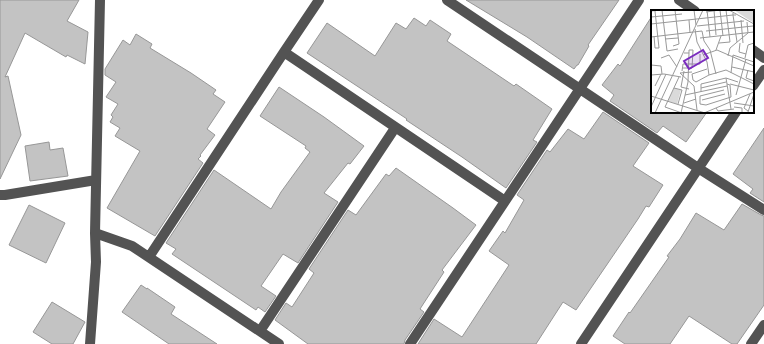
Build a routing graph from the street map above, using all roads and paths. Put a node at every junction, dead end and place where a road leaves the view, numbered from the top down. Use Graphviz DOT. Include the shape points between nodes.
graph roads {
  1 [pos="100,0"];
  2 [pos="319,0"];
  3 [pos="447,0"];
  4 [pos="639,0"];
  5 [pos="679,0"];
  6 [pos="694,10"];
  7 [pos="754,51"];
  8 [pos="284,52"];
  9 [pos="764,58"];
  10 [pos="764,70"];
  11 [pos="754,85"];
  12 [pos="580,89"];
  13 [pos="735,113"];
  14 [pos="395,128"];
  15 [pos="698,168"];
  16 [pos="96,180"];
  17 [pos="0,195"];
  18 [pos="505,201"];
  19 [pos="764,210"];
  20 [pos="95,233"];
  21 [pos="149,257"];
  22 [pos="764,325"];
  23 [pos="260,331"];
  24 [pos="90,344"];
  25 [pos="279,344"];
  26 [pos="410,344"];
  27 [pos="581,344"];
  28 [pos="751,344"];
  1 -- 16 [label="street"];
  2 -- 8 [label="street"];
  3 -- 12 [label="street"];
  4 -- 12 [label="street"];
  5 -- 6 [label="street"];
  7 -- 9 [label="street"];
  8 -- 14 [label="street"];
  8 -- 21 [label="street"];
  10 -- 11 [label="street"];
  12 -- 15 [label="street"];
  12 -- 18 [label="street"];
  13 -- 15 [label="street"];
  14 -- 18 [label="street"];
  14 -- 23 [label="street"];
  15 -- 19 [label="street"];
  15 -- 27 [label="street"];
  16 -- 17 [label="street"];
  16 -- 20 [label="street"];
  18 -- 26 [label="street"];
  20 -- 21 [label="street" via="132,246"];
  20 -- 24 [label="street" via="96,262"];
  21 -- 23 [label="street"];
  22 -- 28 [label="street"];
  23 -- 25 [label="street"];
}
